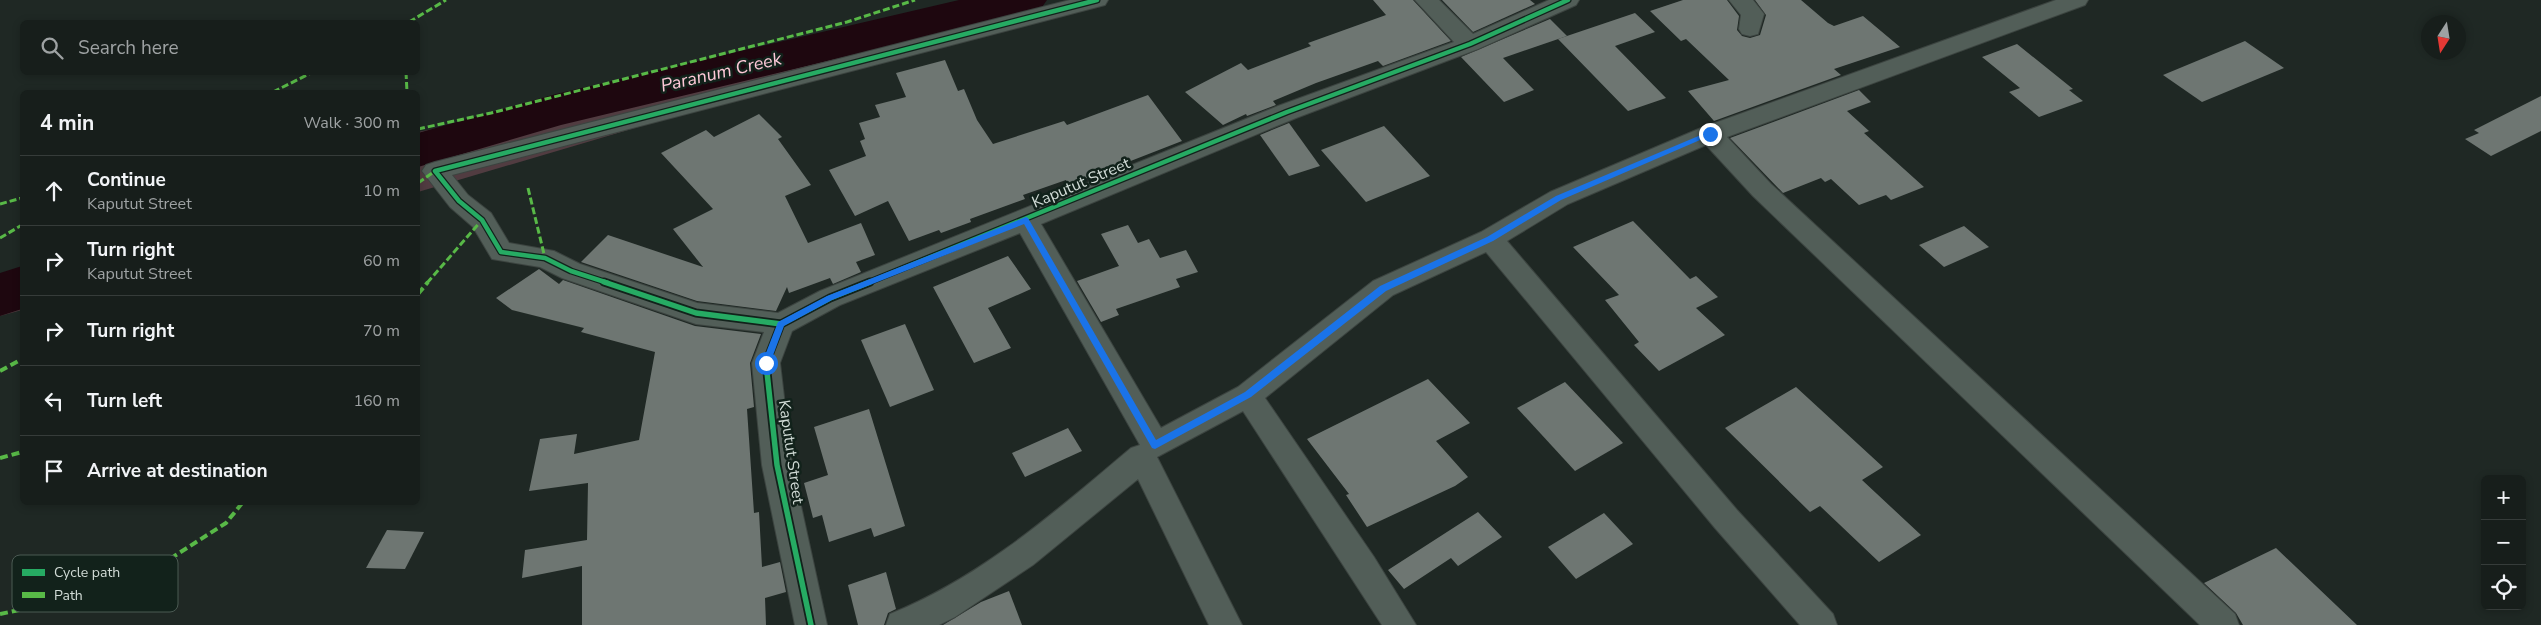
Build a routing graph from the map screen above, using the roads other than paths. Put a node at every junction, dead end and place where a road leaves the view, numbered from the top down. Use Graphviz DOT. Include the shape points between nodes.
graph roads {
  1 [pos="1097,0"];
  2 [pos="1426,0"];
  3 [pos="1568,0"];
  4 [pos="1740,0"];
  5 [pos="2077,0"];
  6 [pos="1750,29"];
  7 [pos="1470,44"];
  8 [pos="1710,134"];
  9 [pos="1026,220"];
  10 [pos="1490,239"];
  11 [pos="781,324"];
  12 [pos="1248,394"];
  13 [pos="1148,451"];
  14 [pos="811,625"];
  15 [pos="902,625"];
  16 [pos="1226,625"];
  17 [pos="1400,625"];
  18 [pos="1822,625"];
  19 [pos="2223,625"];
  1 -- 11 [label="street" via="435,170 459,202 482,220 501,252 545,258 571,271 696,313"];
  2 -- 7 [label="street"];
  3 -- 7 [label="street, Kaputut Street"];
  4 -- 6 [label="street" via="1753,14"];
  5 -- 8 [label="street"];
  7 -- 9 [label="street, Kaputut Street" via="1287,112"];
  8 -- 10 [label="street" via="1558,198"];
  8 -- 19 [label="street" via="1762,190"];
  9 -- 11 [label="street, Kaputut Street" via="830,298"];
  9 -- 13 [label="street"];
  10 -- 12 [label="street" via="1383,288"];
  10 -- 18 [label="street" via="1726,519"];
  11 -- 14 [label="street, Kaputut Street" via="766,363 777,465"];
  12 -- 13 [label="street"];
  12 -- 17 [label="street"];
  13 -- 15 [label="street" via="1051,532 984,582 942,608"];
  13 -- 16 [label="street"];
}
